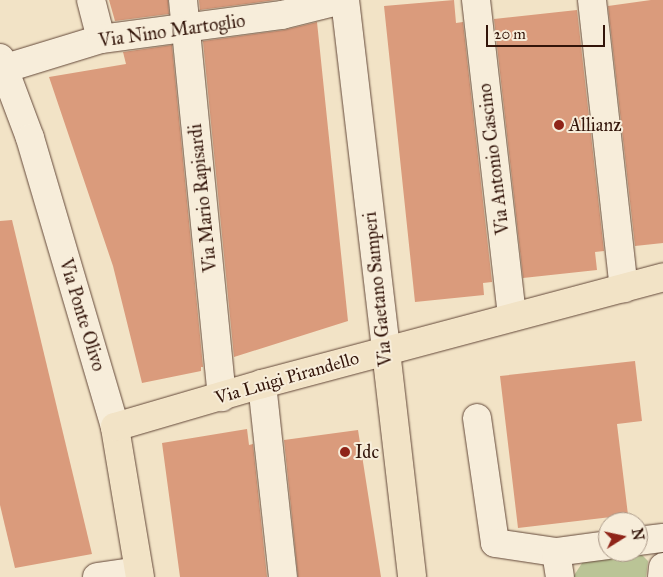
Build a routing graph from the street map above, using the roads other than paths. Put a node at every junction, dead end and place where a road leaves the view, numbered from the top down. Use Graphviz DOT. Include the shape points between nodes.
graph roads {
  1 [pos="91,0"];
  2 [pos="183,0"];
  3 [pos="344,0"];
  4 [pos="476,0"];
  5 [pos="592,0"];
  6 [pos="186,27"];
  7 [pos="101,39"];
  8 [pos="2,63"];
  9 [pos="9,114"];
  10 [pos="663,277"];
  11 [pos="624,288"];
  12 [pos="512,318"];
  13 [pos="386,351"];
  14 [pos="262,384"];
  15 [pos="222,396"];
  16 [pos="477,418"];
  17 [pos="115,427"];
  18 [pos="663,538"];
  19 [pos="648,540"];
  20 [pos="598,549"];
  21 [pos="558,565"];
  22 [pos="663,567"];
  23 [pos="140,574"];
  24 [pos="97,577"];
  25 [pos="283,577"];
  26 [pos="412,577"];
  27 [pos="662,577"];
  1 -- 7 [label="street"];
  2 -- 6 [label="street, Via Mario Rapisardi"];
  3 -- 6 [label="street, Via Nino Martoglio" via="282,15"];
  3 -- 13 [label="street, Via Gaetano Samperi"];
  4 -- 12 [label="street, Via Antonio Cascino"];
  5 -- 11 [label="street"];
  6 -- 7 [label="street, Via Nino Martoglio"];
  6 -- 15 [label="street, Via Mario Rapisardi"];
  7 -- 8 [label="street, Via Nino Martoglio"];
  8 -- 9 [label="street, Via Ponte Olivo"];
  9 -- 17 [label="street, Via Ponte Olivo" via="30,138"];
  10 -- 11 [label="main road, Via Luigi Pirandello"];
  11 -- 12 [label="main road, Via Luigi Pirandello"];
  12 -- 13 [label="main road, Via Luigi Pirandello"];
  13 -- 14 [label="main road, Via Luigi Pirandello"];
  13 -- 26 [label="main road, Via Gaetano Samperi"];
  14 -- 15 [label="main road, Via Luigi Pirandello"];
  14 -- 25 [label="street"];
  15 -- 17 [label="main road, Via Luigi Pirandello"];
  16 -- 21 [label="street" via="494,543"];
  17 -- 23 [label="main road, Via Ponte Olivo"];
  18 -- 19 [label="street"];
  20 -- 21 [label="street"];
  22 -- 27 [label="street"];
  23 -- 24 [label="street"];
}
